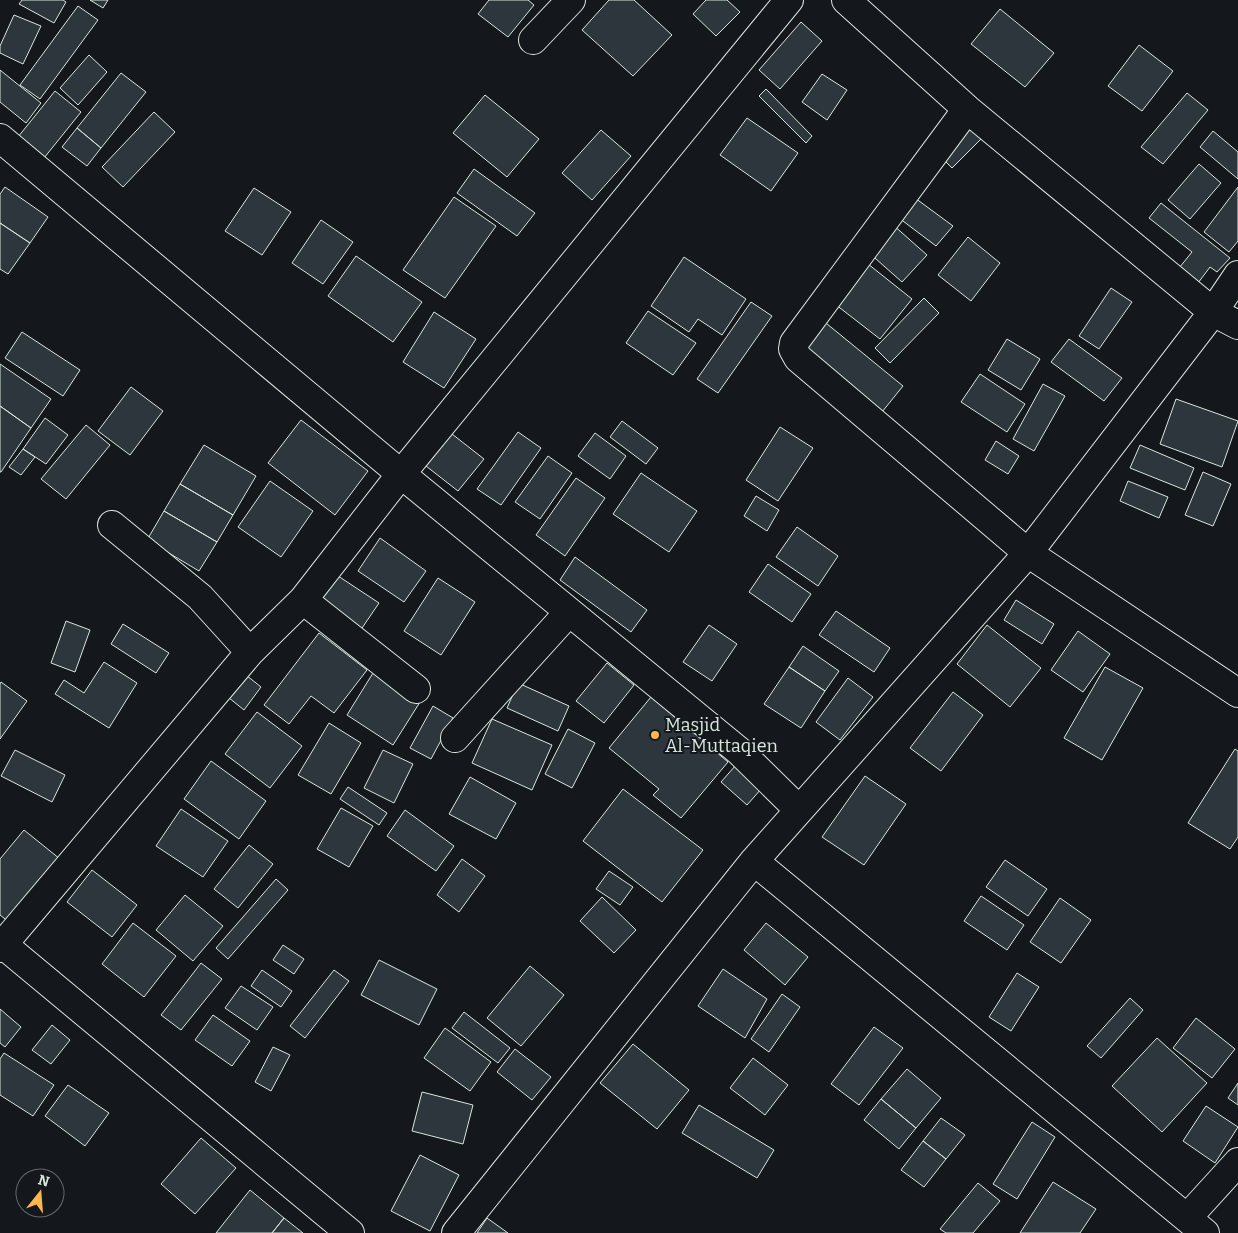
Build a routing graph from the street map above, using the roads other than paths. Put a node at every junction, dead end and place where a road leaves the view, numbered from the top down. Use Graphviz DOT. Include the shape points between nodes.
graph roads {
  1 [pos="571,0"];
  2 [pos="789,0"];
  3 [pos="846,0"];
  4 [pos="533,40"];
  5 [pos="967,109"];
  6 [pos="0,138"];
  7 [pos="1238,276"];
  8 [pos="1213,312"];
  9 [pos="1238,325"];
  10 [pos="401,474"];
  11 [pos="112,525"];
  12 [pos="1028,553"];
  13 [pos="303,600"];
  14 [pos="569,612"];
  15 [pos="250,652"];
  16 [pos="416,690"];
  17 [pos="1238,693"];
  18 [pos="455,738"];
  19 [pos="799,810"];
  20 [pos="754,861"];
  21 [pos="1,945"];
  22 [pos="1238,1162"];
  23 [pos="1196,1225"];
  24 [pos="350,1233"];
  25 [pos="456,1233"];
  1 -- 4 [label="street"];
  2 -- 10 [label="street"];
  3 -- 5 [label="street"];
  5 -- 8 [label="street"];
  5 -- 12 [label="street" via="794,343 793,350 798,358"];
  6 -- 10 [label="street"];
  7 -- 8 [label="street"];
  8 -- 9 [label="street"];
  8 -- 12 [label="street"];
  10 -- 13 [label="street"];
  10 -- 14 [label="street"];
  11 -- 15 [label="street" via="200,597"];
  12 -- 17 [label="street"];
  12 -- 19 [label="street"];
  13 -- 15 [label="street"];
  13 -- 16 [label="street"];
  14 -- 18 [label="street"];
  14 -- 19 [label="street" via="739,751"];
  15 -- 21 [label="street"];
  19 -- 20 [label="street"];
  20 -- 23 [label="street"];
  20 -- 25 [label="street"];
  21 -- 24 [label="street"];
  22 -- 23 [label="street"];
}
